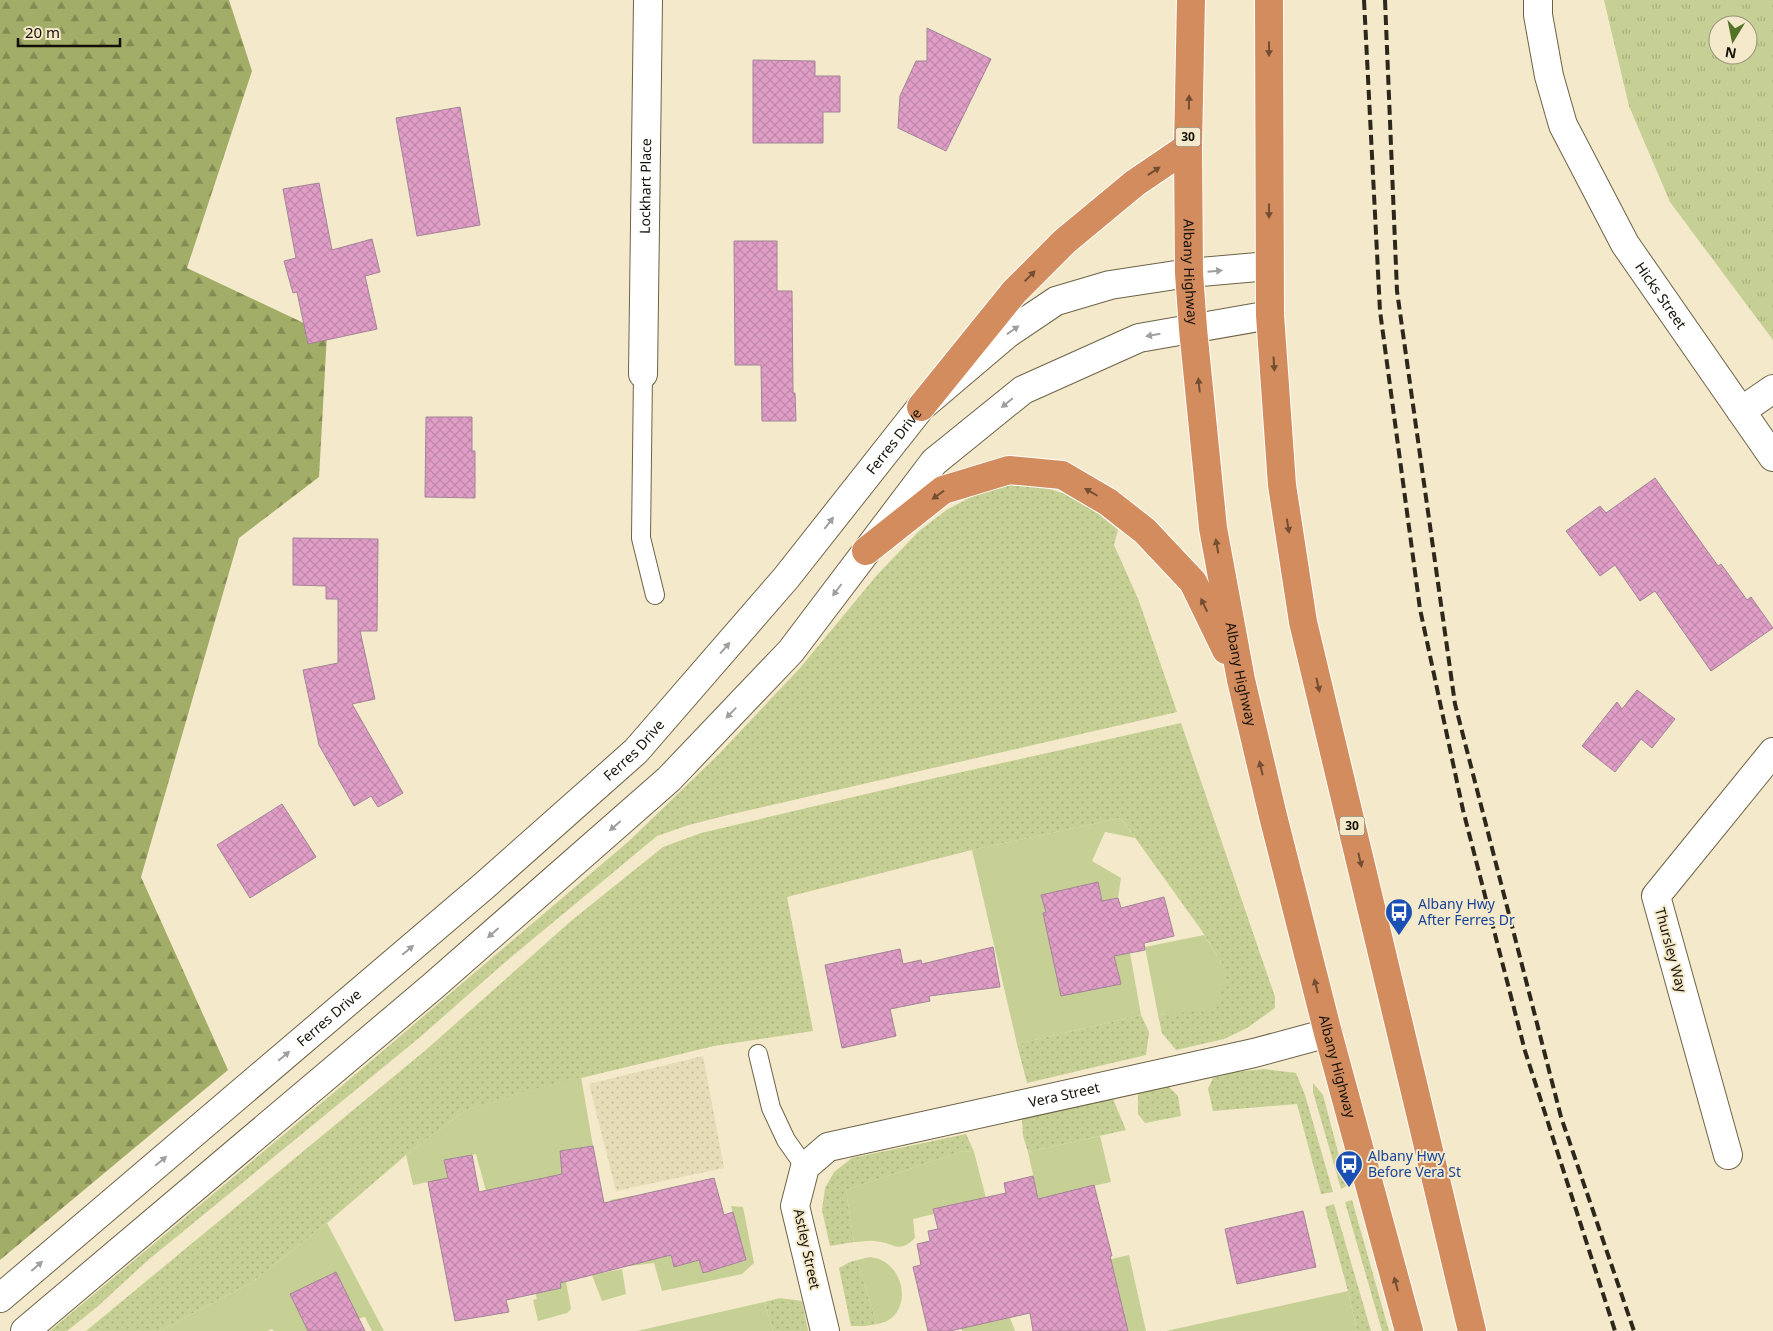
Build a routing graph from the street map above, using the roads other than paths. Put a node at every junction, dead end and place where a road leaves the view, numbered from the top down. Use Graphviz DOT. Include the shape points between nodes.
graph roads {
  1 [pos="648,0"];
  2 [pos="1191,0"];
  3 [pos="1269,0"];
  4 [pos="1538,0"];
  5 [pos="1188,148"];
  6 [pos="1269,266"];
  7 [pos="1189,273"];
  8 [pos="1270,315"];
  9 [pos="1193,328"];
  10 [pos="643,374"];
  11 [pos="1773,389"];
  12 [pos="921,407"];
  13 [pos="1741,411"];
  14 [pos="1773,457"];
  15 [pos="866,551"];
  16 [pos="654,595"];
  17 [pos="1241,680"];
  18 [pos="1773,752"];
  19 [pos="1328,1033"];
  20 [pos="758,1054"];
  21 [pos="1728,1155"];
  22 [pos="805,1167"];
  23 [pos="0,1298"];
  24 [pos="25,1331"];
  25 [pos="825,1331"];
  26 [pos="1409,1331"];
  27 [pos="1472,1331"];
  1 -- 10 [label="street, Lockhart Place"];
  5 -- 2 [label="highway, Albany Highway / 30, one-way"];
  3 -- 6 [label="highway, 30, one-way"];
  4 -- 13 [label="street, Hicks Street" via="1550,76 1563,125 1625,244"];
  5 -- 7 [label="highway, Albany Highway / 30"];
  12 -- 5 [label="highway, one-way" via="1014,292 1065,241 1136,183"];
  7 -- 6 [label="street, Ferres Drive, one-way"];
  6 -- 8 [label="highway, 30"];
  7 -- 9 [label="highway, Albany Highway / 30"];
  12 -- 7 [label="street, Ferres Drive, one-way" via="1007,334 1056,301 1110,285"];
  8 -- 9 [label="street"];
  8 -- 27 [label="highway, 30, one-way" via="1282,485 1303,622"];
  9 -- 15 [label="street, one-way" via="1139,338 1023,390 934,462"];
  17 -- 9 [label="highway, Albany Highway / 30, one-way" via="1213,528"];
  10 -- 16 [label="lane" via="641,538"];
  11 -- 13 [label="street"];
  23 -- 12 [label="street, Ferres Drive, one-way" via="485,885 636,751 786,578"];
  13 -- 14 [label="street, Hicks Street"];
  17 -- 15 [label="highway, one-way" via="1193,582 1145,531 1108,502 1062,475 1009,470 943,490"];
  15 -- 24 [label="street, one-way" via="791,651 668,779 432,987"];
  19 -- 17 [label="highway, Albany Highway / 30, one-way"];
  18 -- 21 [label="street, Thursley Way" via="1656,896"];
  19 -- 22 [label="street, Vera Street" via="1254,1054 828,1147"];
  26 -- 19 [label="highway, Albany Highway / 30, one-way"];
  20 -- 22 [label="lane" via="771,1108 786,1140"];
  22 -- 25 [label="street, Astley Street" via="796,1206"];
}
